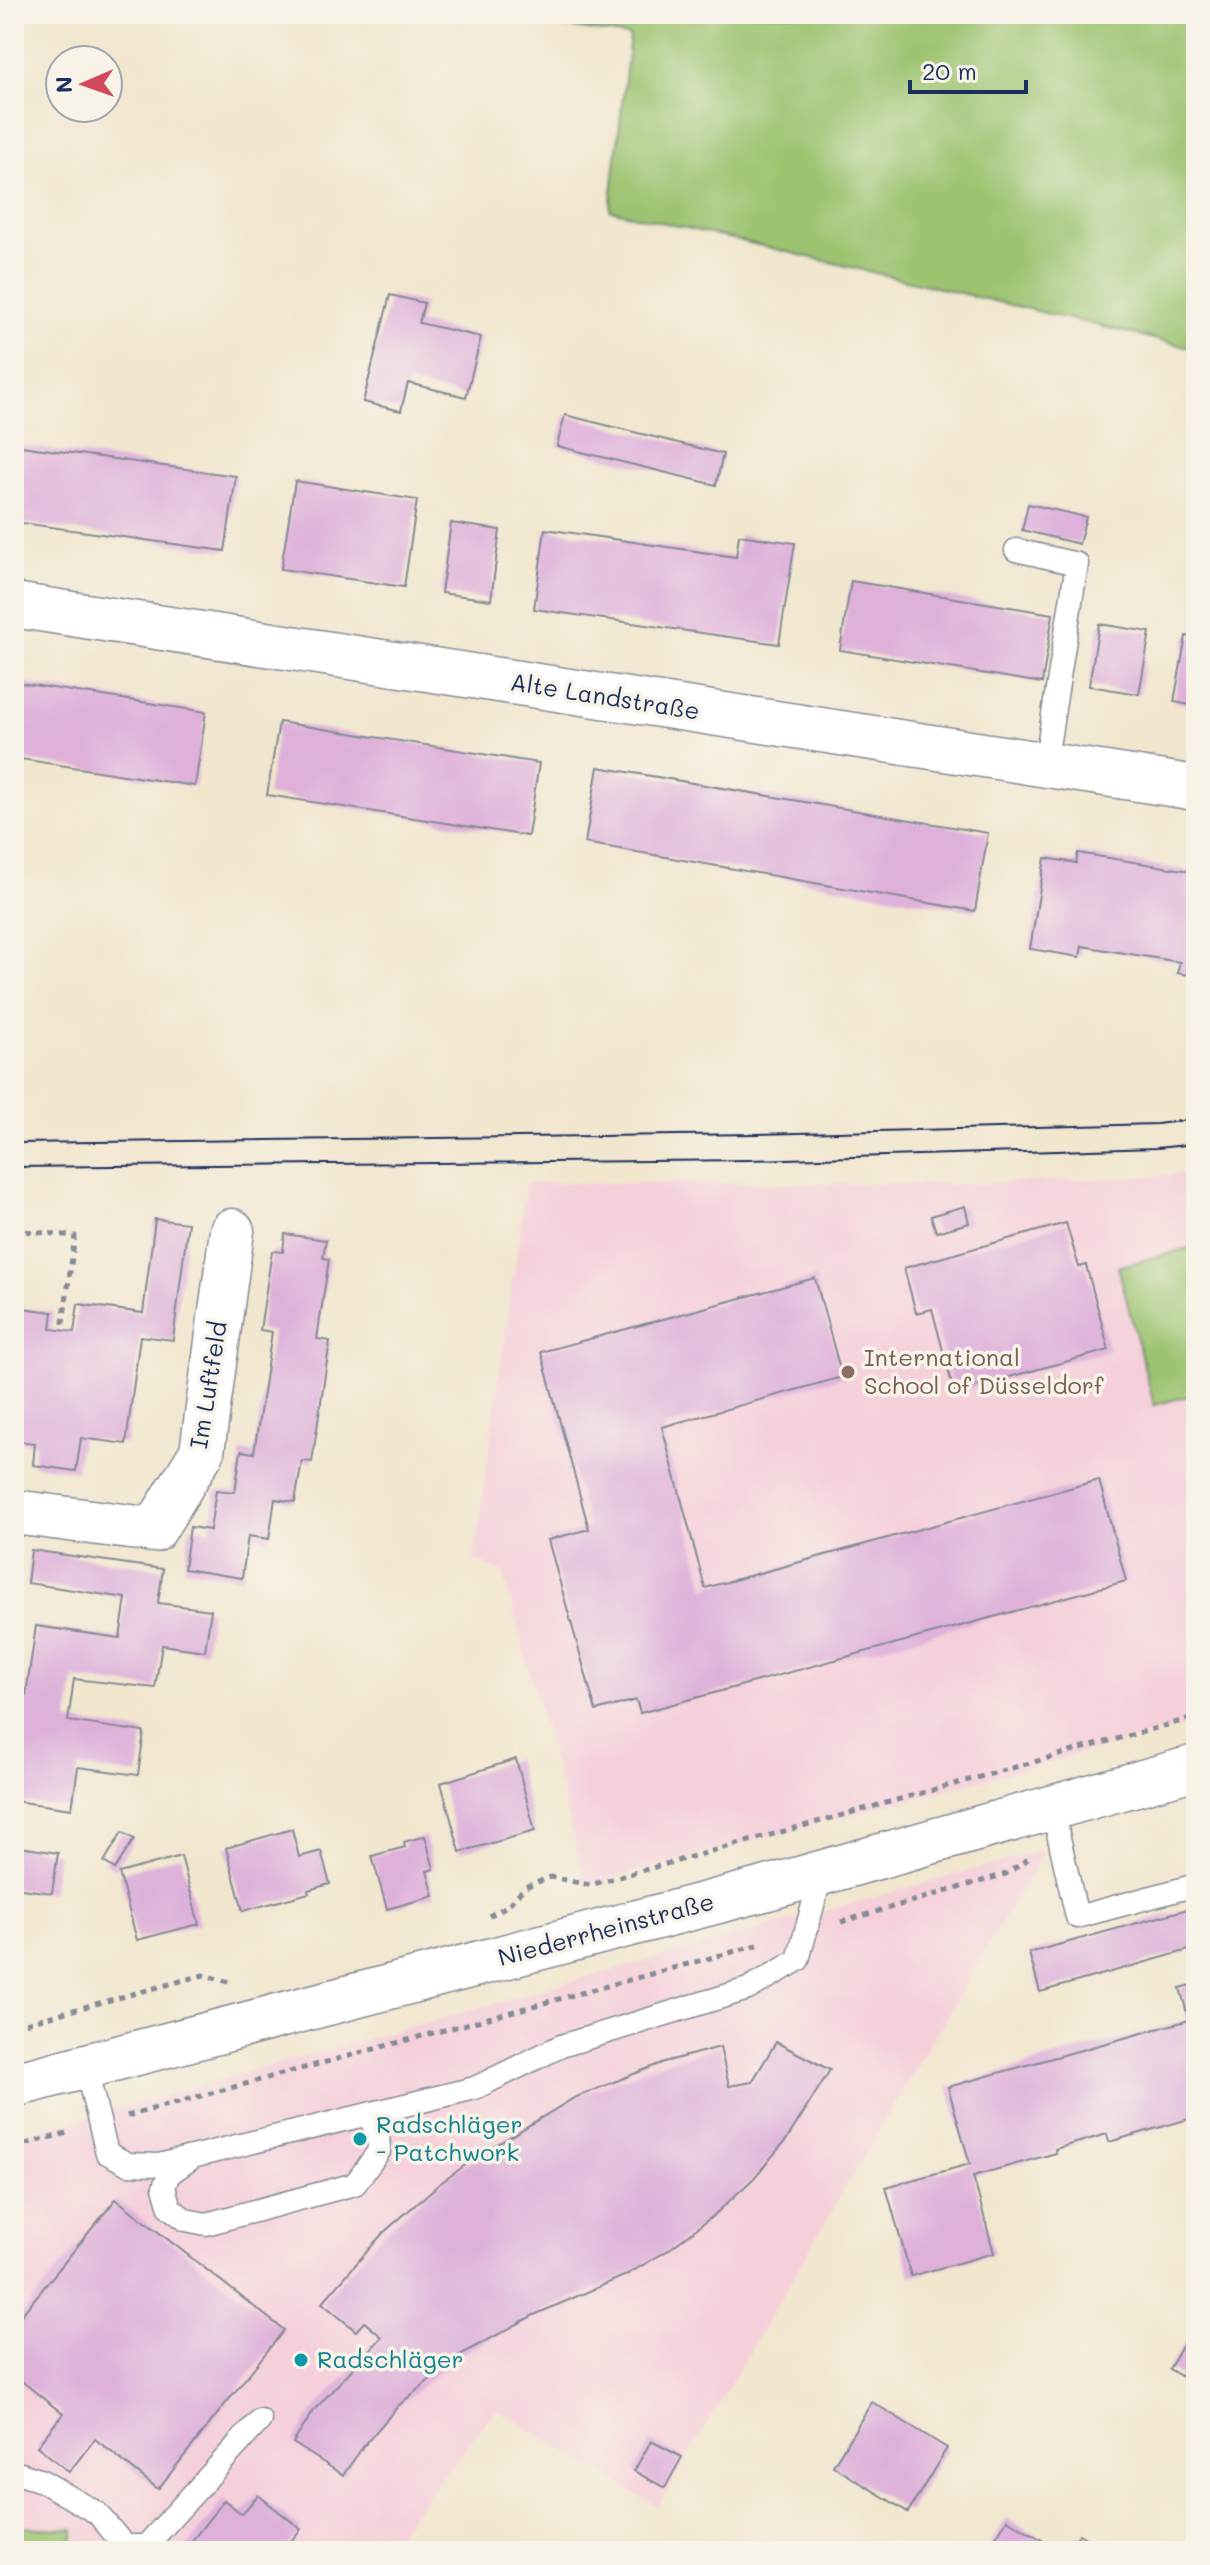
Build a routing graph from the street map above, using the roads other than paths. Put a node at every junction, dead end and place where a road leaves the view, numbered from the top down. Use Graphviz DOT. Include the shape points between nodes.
graph roads {
  1 [pos="1016,550"];
  2 [pos="14,605"];
  3 [pos="1045,765"];
  4 [pos="1196,788"];
  5 [pos="232,1231"];
  6 [pos="14,1512"];
  7 [pos="1196,1767"];
  8 [pos="1056,1824"];
  9 [pos="822,1872"];
  10 [pos="1196,1885"];
  11 [pos="85,2065"];
  12 [pos="14,2085"];
  13 [pos="367,2115"];
  14 [pos="193,2157"];
  15 [pos="260,2420"];
  16 [pos="14,2472"];
  1 -- 3 [label="lane" via="1077,564"];
  2 -- 3 [label="street, Alte Landstraße"];
  3 -- 4 [label="street, Alte Landstraße"];
  5 -- 6 [label="street, Im Luftfeld" via="202,1452 154,1530"];
  7 -- 8 [label="street, Niederrheinstraße"];
  8 -- 9 [label="street, Niederrheinstraße"];
  8 -- 10 [label="lane" via="1077,1917"];
  9 -- 11 [label="street, Niederrheinstraße"];
  9 -- 13 [label="lane" via="798,1960 748,1989 561,2046 475,2088"];
  11 -- 12 [label="street, Niederrheinstraße"];
  11 -- 14 [label="lane" via="107,2153 128,2164 159,2165"];
  13 -- 14 [label="lane"];
  13 -- 14 [label="lane" via="378,2132 379,2151 355,2184 206,2224 186,2220 170,2208 164,2187 169,2174"];
  15 -- 16 [label="lane" via="146,2546 125,2546 97,2513 42,2481"];
}
